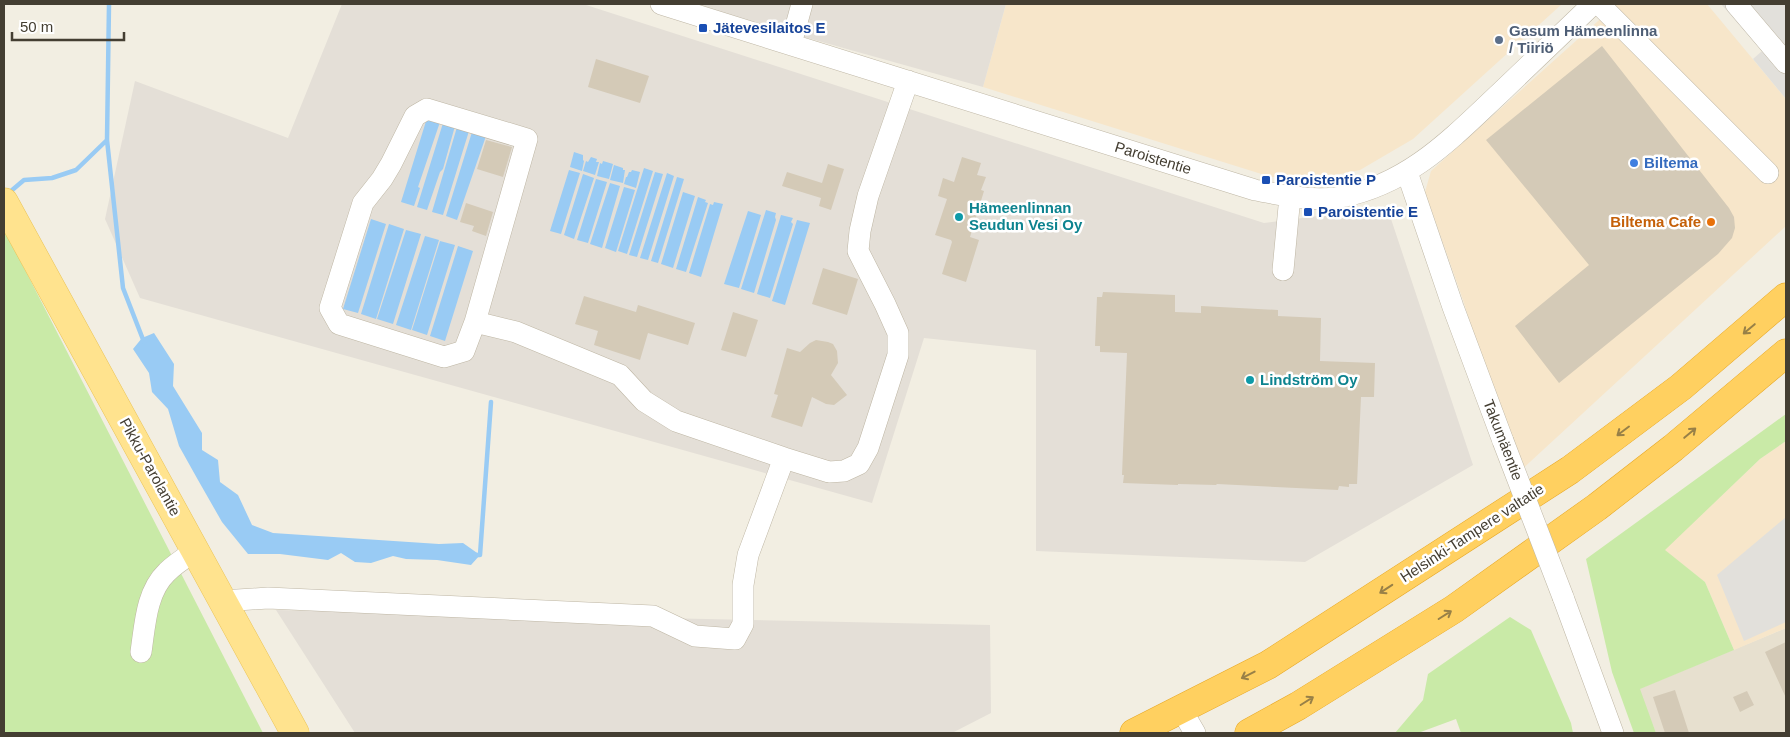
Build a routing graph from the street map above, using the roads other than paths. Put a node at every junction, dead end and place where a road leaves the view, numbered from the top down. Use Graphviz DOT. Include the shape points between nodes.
graph roads {
  1 [pos="661,4"];
  2 [pos="802,4"];
  3 [pos="1593,4"];
  4 [pos="1599,4"];
  5 [pos="1736,4"];
  6 [pos="791,44"];
  7 [pos="1786,63"];
  8 [pos="908,81"];
  9 [pos="1407,172"];
  10 [pos="1768,173"];
  11 [pos="1290,196"];
  12 [pos="4,202"];
  13 [pos="1283,270"];
  14 [pos="1786,297"];
  15 [pos="475,322"];
  16 [pos="1786,354"];
  17 [pos="784,458"];
  18 [pos="195,551"];
  19 [pos="222,601"];
  20 [pos="141,652"];
  21 [pos="1181,709"];
  22 [pos="295,733"];
  23 [pos="1134,733"];
  24 [pos="1195,733"];
  25 [pos="1249,733"];
  26 [pos="1613,733"];
  1 -- 6 [label="street, Paroistentie"];
  2 -- 6 [label="street"];
  3 -- 9 [label="street, Paroistentie" via="1451,139"];
  4 -- 10 [label="street"];
  5 -- 7 [label="street"];
  6 -- 8 [label="street, Paroistentie"];
  8 -- 11 [label="street, Paroistentie" via="1254,190"];
  8 -- 17 [label="street" via="868,196 860,231 858,251 898,333 898,355 868,448 859,464 844,472 829,472"];
  9 -- 11 [label="street, Paroistentie" via="1340,197"];
  9 -- 26 [label="street, Takumäentie, bridge" via="1453,307"];
  11 -- 13 [label="street"];
  12 -- 18 [label="main road, Pikku-Parolantie"];
  14 -- 21 [label="highway, Helsinki-Tampere valtatie, one-way" via="1681,387 1570,470 1268,665"];
  15 -- 15 [label="street" via="464,352 444,357 339,324 330,308 362,203 382,180 415,116 427,110 527,139"];
  15 -- 17 [label="street" via="516,332 620,375 644,401 676,421"];
  25 -- 16 [label="highway, one-way" via="1429,625 1502,575 1597,507"];
  17 -- 19 [label="street" via="748,555 743,586 743,624 735,639 695,636 653,616 268,598"];
  18 -- 19 [label="main road, Pikku-Parolantie"];
  18 -- 20 [label="street" via="167,572 156,586"];
  19 -- 22 [label="main road, Pikku-Parolantie"];
  21 -- 23 [label="highway, Helsinki-Tampere valtatie"];
  21 -- 24 [label="street"];
}
